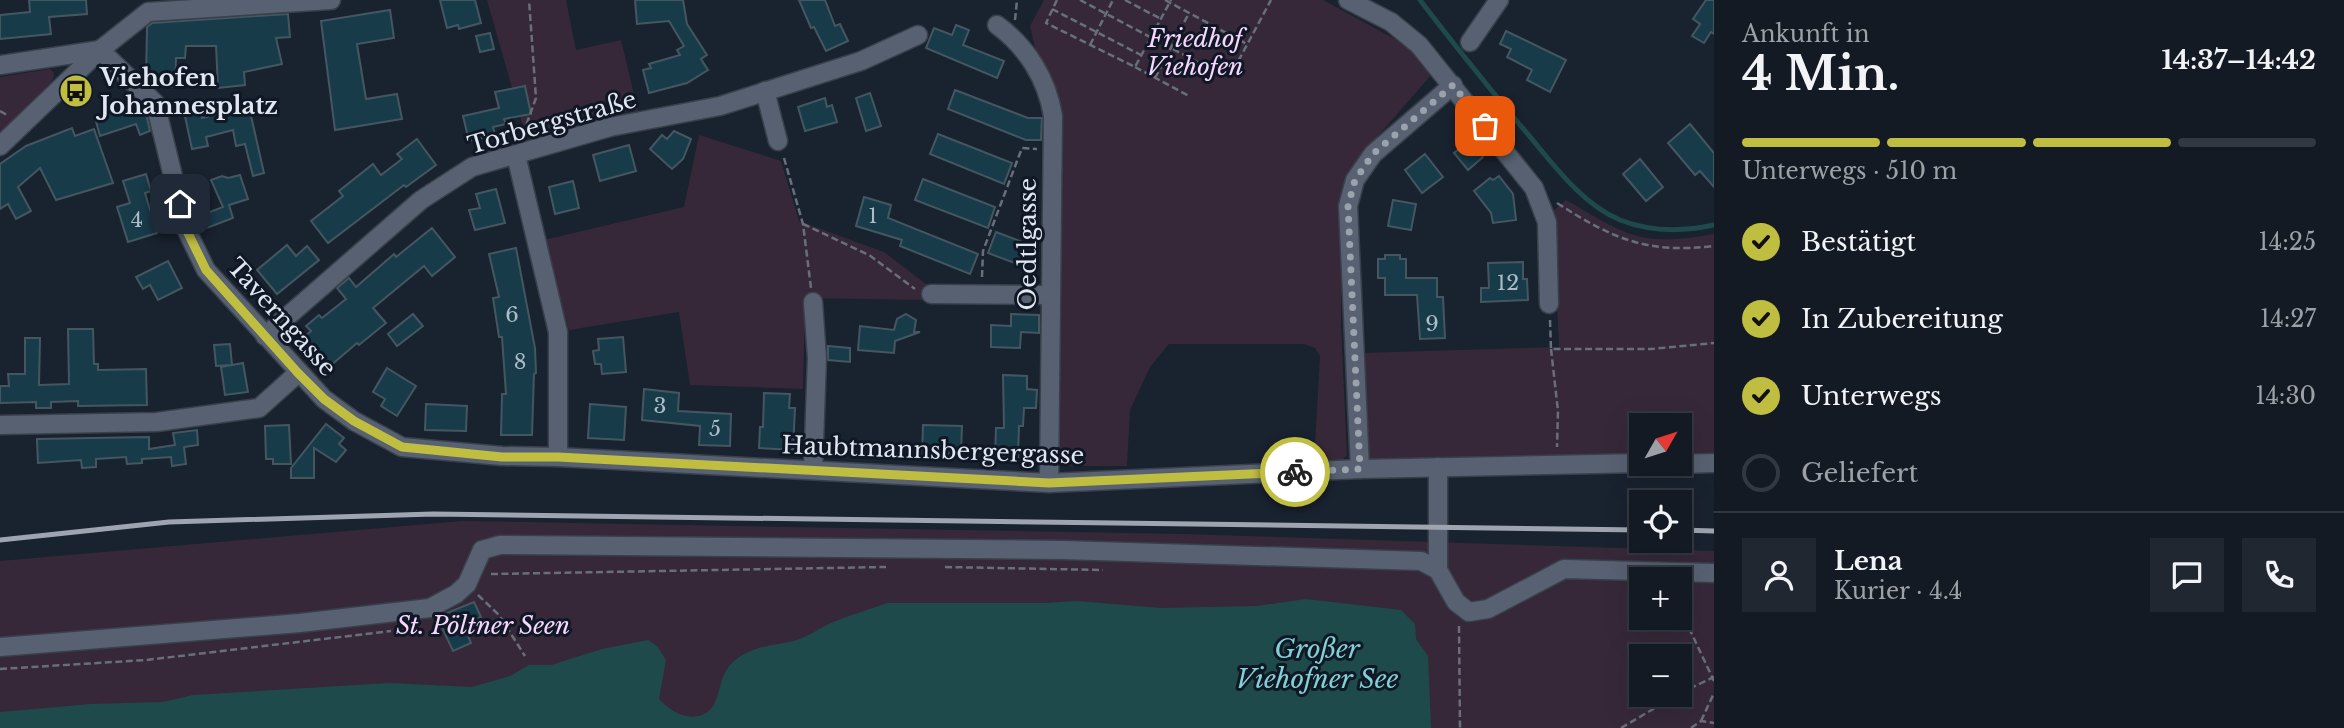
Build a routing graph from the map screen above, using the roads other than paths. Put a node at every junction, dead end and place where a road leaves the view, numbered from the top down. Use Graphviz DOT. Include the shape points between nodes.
graph roads {
  1 [pos="331,0"];
  2 [pos="1348,0"];
  3 [pos="1499,0"];
  4 [pos="294,2"];
  5 [pos="170,5"];
  6 [pos="997,24"];
  7 [pos="918,35"];
  8 [pos="1470,42"];
  9 [pos="100,50"];
  10 [pos="0,65"];
  11 [pos="1453,85"];
  12 [pos="765,91"];
  13 [pos="778,141"];
  14 [pos="0,146"];
  15 [pos="516,155"];
  16 [pos="931,294"];
  17 [pos="1051,295"];
  18 [pos="813,302"];
  19 [pos="1549,304"];
  20 [pos="265,336"];
  21 [pos="298,373"];
  22 [pos="0,425"];
  23 [pos="558,457"];
  24 [pos="1629,463"];
  25 [pos="1705,463"];
  26 [pos="1438,467"];
  27 [pos="1360,469"];
  28 [pos="813,470"];
  29 [pos="1714,475"];
  30 [pos="1049,483"];
  31 [pos="1438,570"];
  32 [pos="1714,573"];
  33 [pos="0,647"];
  1 -- 4 [label="street"];
  2 -- 11 [label="street" via="1404,31"];
  3 -- 8 [label="street"];
  4 -- 5 [label="street"];
  5 -- 9 [label="street" via="145,13"];
  6 -- 17 [label="street, Oedtlgasse" via="1031,59 1050,95 1054,116"];
  7 -- 12 [label="street, Torbergstraße" via="861,61"];
  9 -- 10 [label="street"];
  9 -- 14 [label="street"];
  9 -- 20 [label="street, Taverngasse" via="155,103 186,229 206,270"];
  11 -- 19 [label="street" via="1534,188 1547,222"];
  11 -- 27 [label="street" via="1373,154 1355,180 1348,206"];
  12 -- 13 [label="street"];
  12 -- 15 [label="street, Torbergstraße" via="720,106 610,127"];
  15 -- 20 [label="street, Torbergstraße" via="472,167 421,200"];
  15 -- 23 [label="street" via="558,332"];
  16 -- 17 [label="street"];
  17 -- 30 [label="street, Oedtlgasse"];
  18 -- 28 [label="street" via="817,358"];
  20 -- 21 [label="street, Taverngasse"];
  21 -- 22 [label="street" via="258,408 158,422"];
  21 -- 23 [label="street, Taverngasse" via="354,421 402,447 502,457"];
  23 -- 28 [label="street, Haubtmannsbergergasse"];
  24 -- 26 [label="street, Haubtmannsbergergasse"];
  25 -- 29 [label="street"];
  26 -- 27 [label="street, Haubtmannsbergergasse"];
  26 -- 31 [label="street"];
  27 -- 30 [label="street, Haubtmannsbergergasse"];
  28 -- 30 [label="street, Haubtmannsbergergasse"];
  31 -- 32 [label="street" via="1456,602 1469,612 1489,609 1564,569"];
  31 -- 33 [label="street" via="1421,561 1076,550 500,545 482,550 467,584 430,608"];
}
